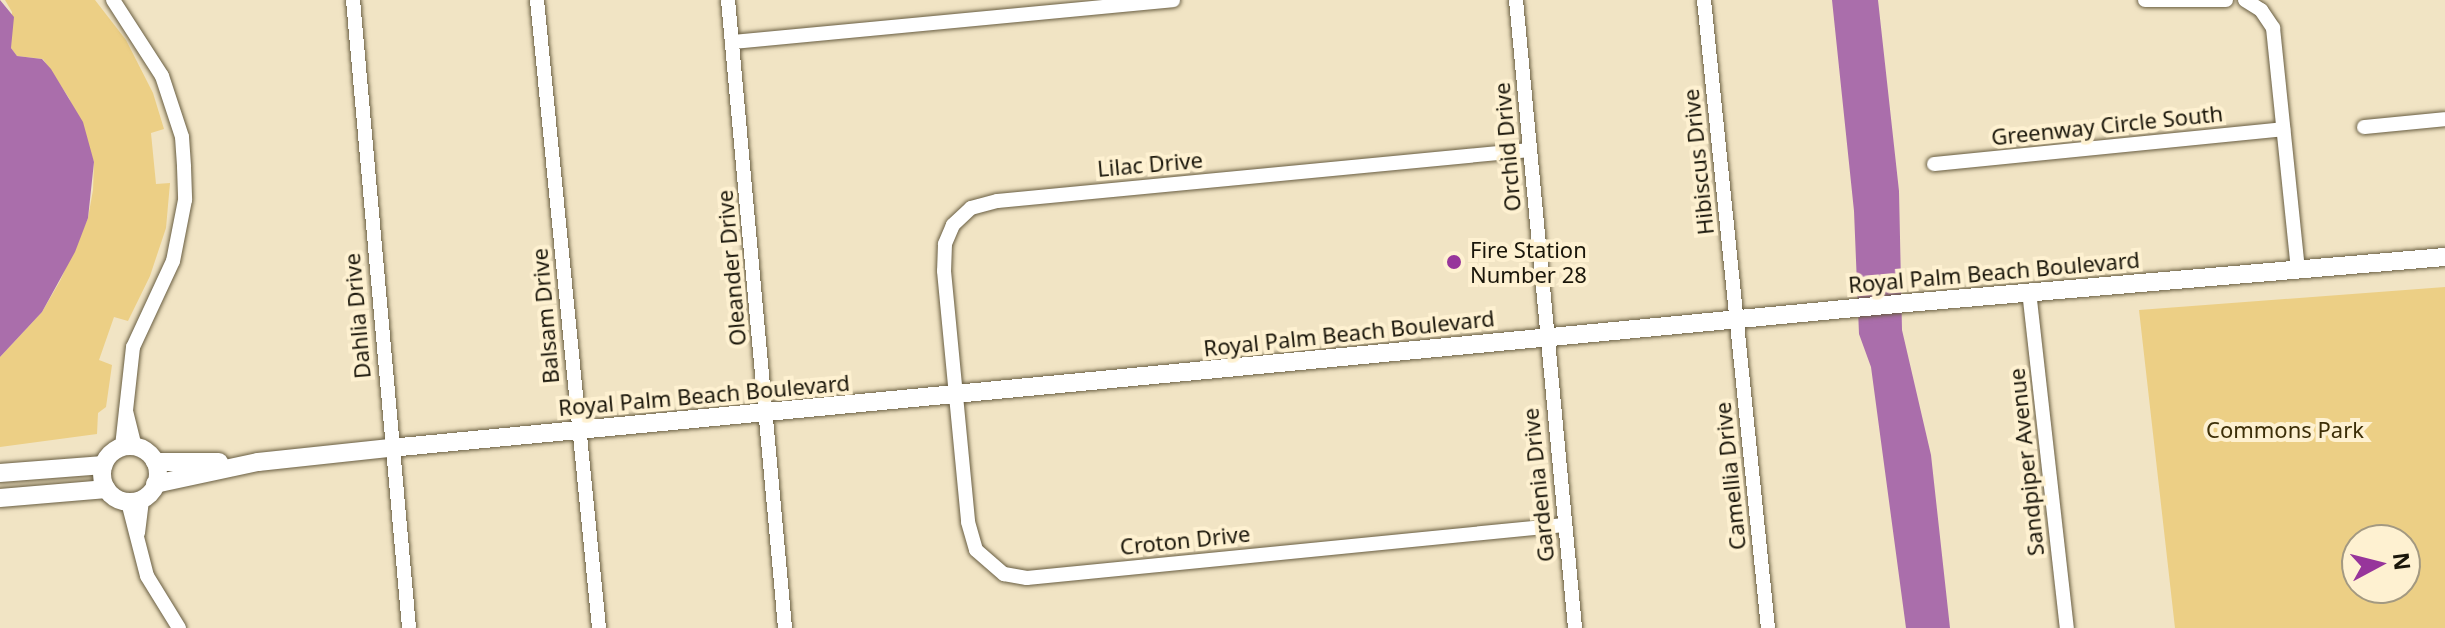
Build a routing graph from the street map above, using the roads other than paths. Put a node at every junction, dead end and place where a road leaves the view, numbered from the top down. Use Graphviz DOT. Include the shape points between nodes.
graph roads {
  1 [pos="113,0"];
  2 [pos="353,0"];
  3 [pos="537,0"];
  4 [pos="728,0"];
  5 [pos="1173,0"];
  6 [pos="1516,0"];
  7 [pos="1704,0"];
  8 [pos="2145,0"];
  9 [pos="2226,0"];
  10 [pos="2245,0"];
  11 [pos="732,42"];
  12 [pos="2445,119"];
  13 [pos="2364,127"];
  14 [pos="2283,129"];
  15 [pos="1530,150"];
  16 [pos="1934,164"];
  17 [pos="2445,257"];
  18 [pos="2298,271"];
  19 [pos="2029,291"];
  20 [pos="1735,320"];
  21 [pos="1546,338"];
  22 [pos="956,395"];
  23 [pos="767,413"];
  24 [pos="578,431"];
  25 [pos="128,446"];
  26 [pos="390,448"];
  27 [pos="155,462"];
  28 [pos="258,462"];
  29 [pos="104,465"];
  30 [pos="0,473"];
  31 [pos="107,489"];
  32 [pos="142,495"];
  33 [pos="0,498"];
  34 [pos="1564,525"];
  35 [pos="179,628"];
  36 [pos="409,628"];
  37 [pos="599,628"];
  38 [pos="785,628"];
  39 [pos="1575,628"];
  40 [pos="1768,628"];
  41 [pos="2067,628"];
  1 -- 25 [label="street" via="162,76 182,137 184,167 185,200 173,261 133,347 125,407"];
  2 -- 26 [label="street, Dahlia Drive"];
  3 -- 24 [label="street, Balsam Drive"];
  4 -- 11 [label="street, Oleander Drive"];
  5 -- 11 [label="street"];
  6 -- 15 [label="street, Orchid Drive"];
  7 -- 20 [label="street, Hibiscus Drive"];
  8 -- 9 [label="street"];
  10 -- 14 [label="street" via="2261,10 2273,28"];
  11 -- 23 [label="street, Oleander Drive"];
  12 -- 13 [label="street"];
  14 -- 16 [label="street, Greenway Circle South"];
  14 -- 18 [label="street"];
  15 -- 21 [label="street, Orchid Drive"];
  15 -- 22 [label="street, Lilac Drive" via="997,201 971,208 953,225 945,244"];
  17 -- 18 [label="street, Royal Palm Beach Boulevard"];
  18 -- 19 [label="street, Royal Palm Beach Boulevard"];
  19 -- 20 [label="street, Royal Palm Beach Boulevard"];
  19 -- 41 [label="street, Sandpiper Avenue"];
  20 -- 21 [label="street, Royal Palm Beach Boulevard"];
  20 -- 40 [label="street, Camellia Drive"];
  21 -- 22 [label="street, Royal Palm Beach Boulevard"];
  21 -- 34 [label="street, Gardenia Drive"];
  22 -- 23 [label="street, Royal Palm Beach Boulevard"];
  22 -- 34 [label="street, Croton Drive" via="968,522 976,550 1004,574 1027,578"];
  23 -- 24 [label="street, Royal Palm Beach Boulevard"];
  23 -- 38 [label="street, Oleander Drive"];
  24 -- 26 [label="street, Royal Palm Beach Boulevard"];
  24 -- 37 [label="street, Balsam Drive"];
  25 -- 27 [label="street"];
  25 -- 29 [label="street"];
  26 -- 28 [label="street, Royal Palm Beach Boulevard"];
  26 -- 36 [label="street, Dahlia Drive"];
  27 -- 28 [label="street, Royal Palm Beach Boulevard"];
  27 -- 32 [label="street"];
  28 -- 32 [label="street, Royal Palm Beach Boulevard"];
  29 -- 30 [label="street"];
  29 -- 31 [label="street"];
  31 -- 32 [label="street"];
  31 -- 33 [label="street"];
  32 -- 35 [label="street" via="139,549 157,596"];
  34 -- 39 [label="street, Gardenia Drive"];
}
